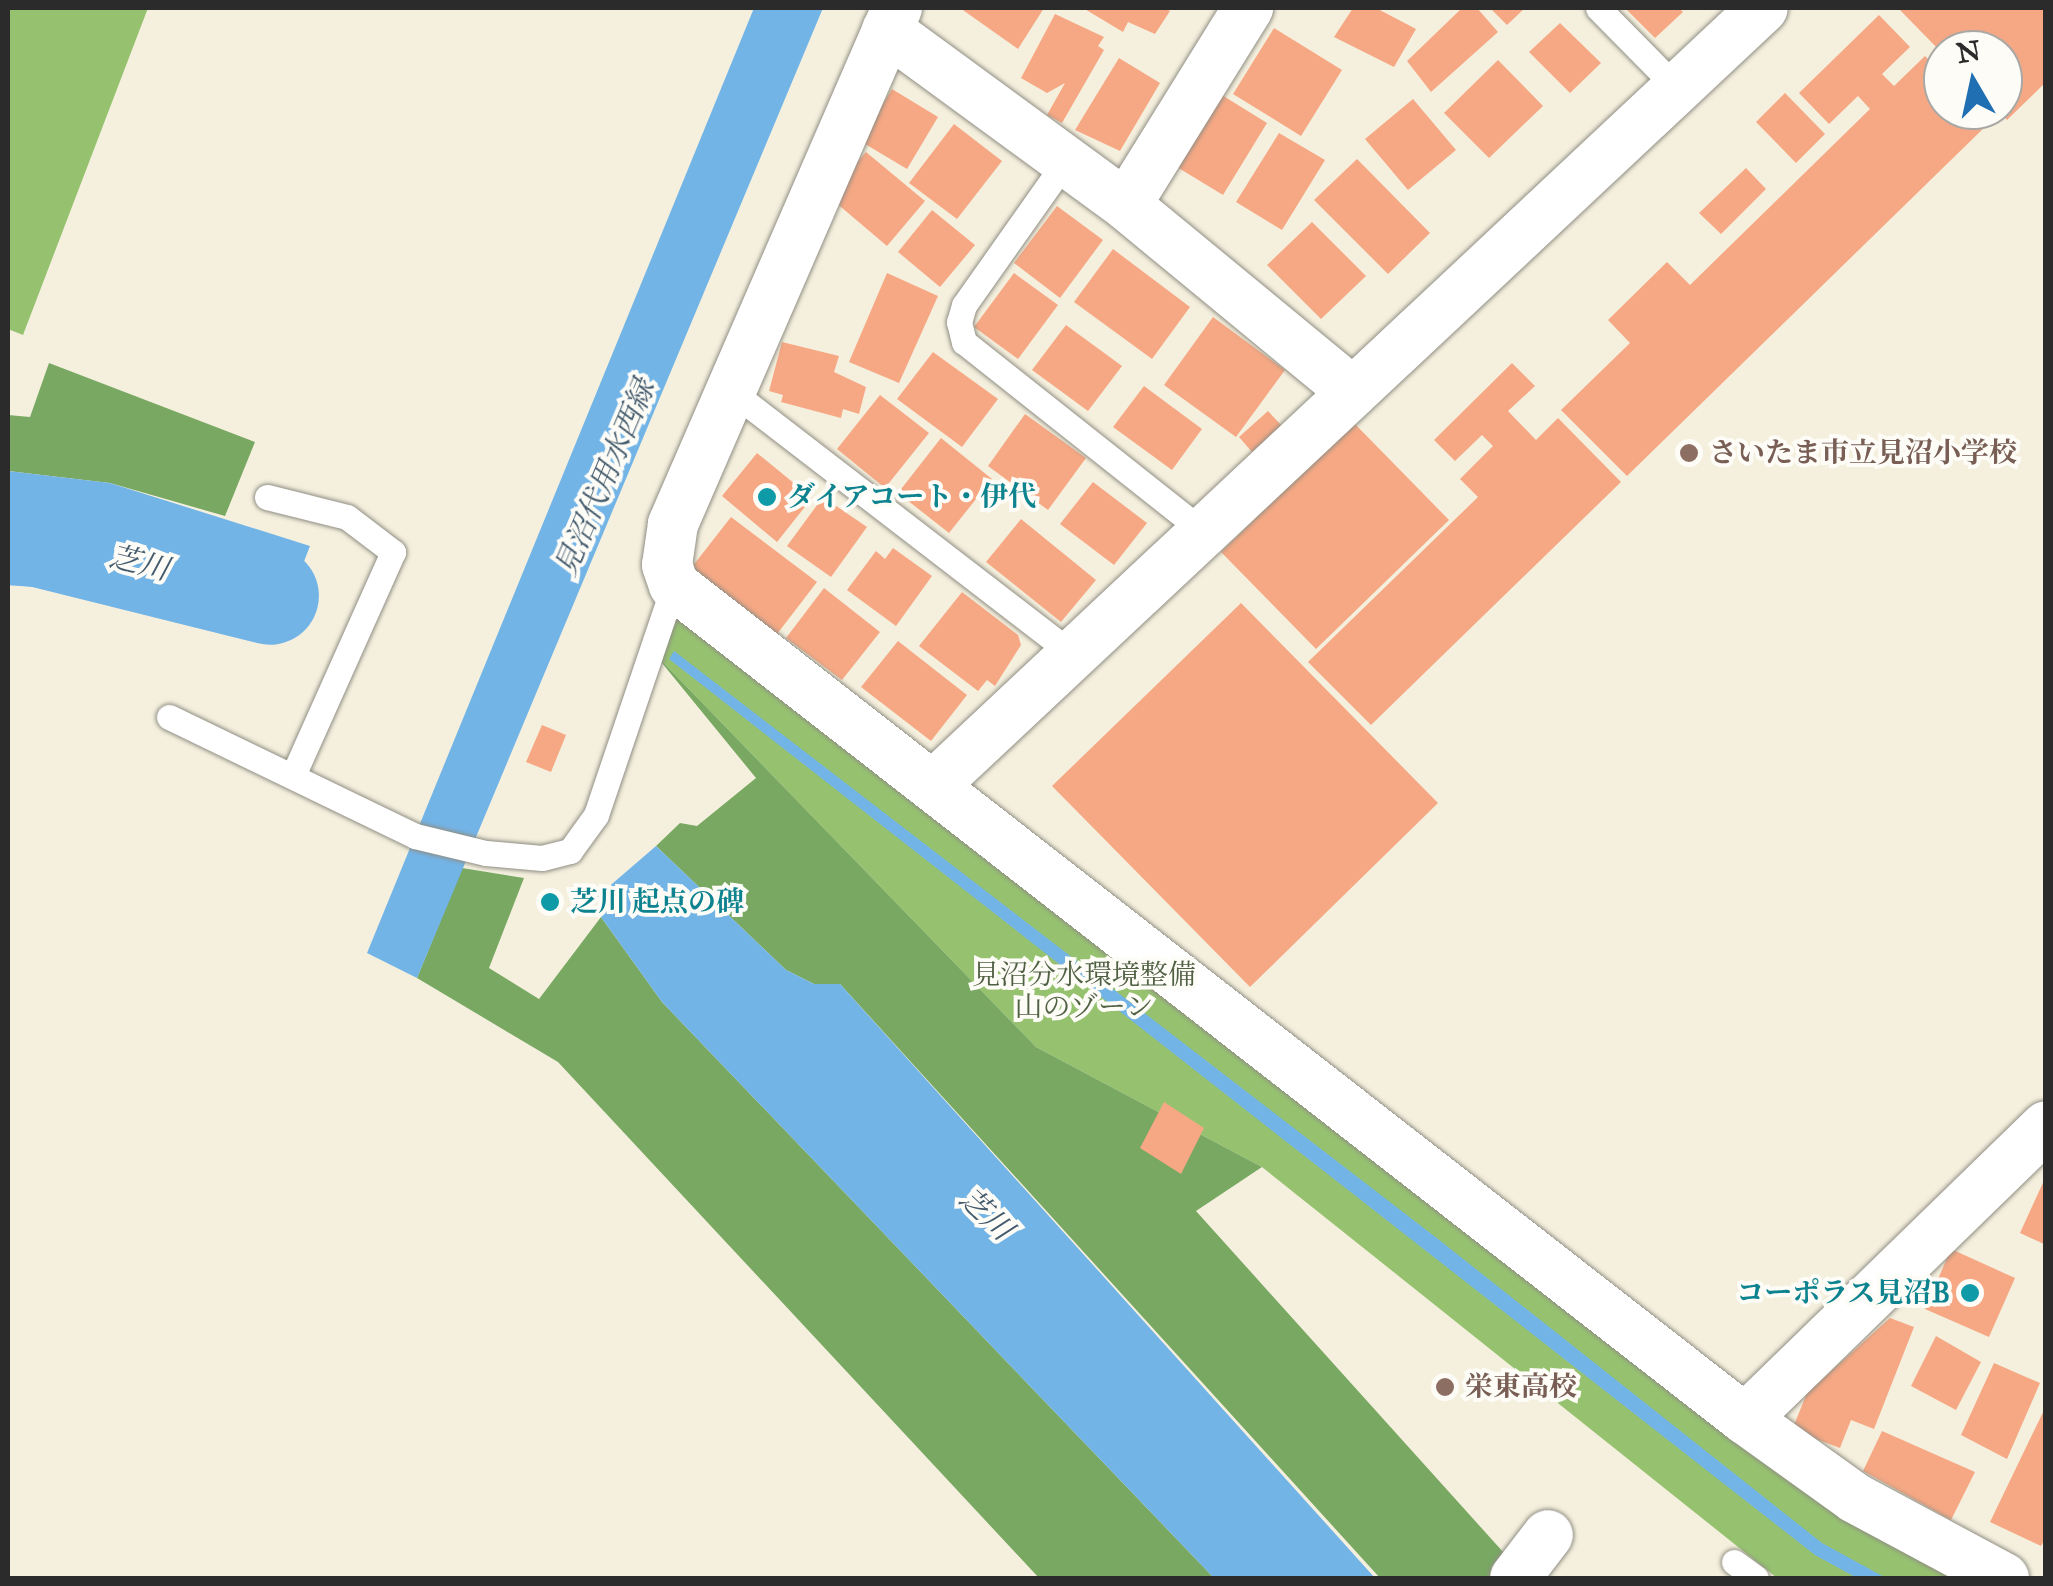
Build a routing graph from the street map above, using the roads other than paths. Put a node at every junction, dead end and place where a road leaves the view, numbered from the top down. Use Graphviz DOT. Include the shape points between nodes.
graph roads {
  1 [pos="1248,8"];
  2 [pos="1598,8"];
  3 [pos="1763,8"];
  4 [pos="892,19"];
  5 [pos="1677,88"];
  6 [pos="1065,162"];
  7 [pos="1126,205"];
  8 [pos="731,391"];
  9 [pos="1353,392"];
  10 [pos="266,497"];
  11 [pos="1204,532"];
  12 [pos="674,585"];
  13 [pos="1073,654"];
  14 [pos="168,716"];
  15 [pos="294,773"];
  16 [pos="936,784"];
  17 [pos="2046,1126"];
  18 [pos="1745,1419"];
  19 [pos="1548,1535"];
  20 [pos="1734,1562"];
  21 [pos="1515,1578"];
  22 [pos="1756,1578"];
  23 [pos="2004,1578"];
  1 -- 7 [label="street"];
  2 -- 5 [label="lane"];
  3 -- 5 [label="street"];
  4 -- 6 [label="street"];
  4 -- 8 [label="street"];
  5 -- 9 [label="street"];
  6 -- 7 [label="street"];
  6 -- 11 [label="lane" via="964,306 964,342"];
  7 -- 9 [label="street"];
  8 -- 12 [label="street" via="672,524 668,565"];
  8 -- 13 [label="lane"];
  9 -- 11 [label="street"];
  10 -- 15 [label="lane" via="347,517 393,552"];
  11 -- 13 [label="street"];
  12 -- 15 [label="lane" via="583,840 570,851 542,858 486,853 415,836"];
  12 -- 16 [label="street"];
  13 -- 16 [label="street"];
  14 -- 15 [label="lane"];
  16 -- 18 [label="street"];
  17 -- 18 [label="street"];
  18 -- 23 [label="street" via="1855,1498"];
  19 -- 21 [label="street"];
  20 -- 22 [label="lane"];
}
